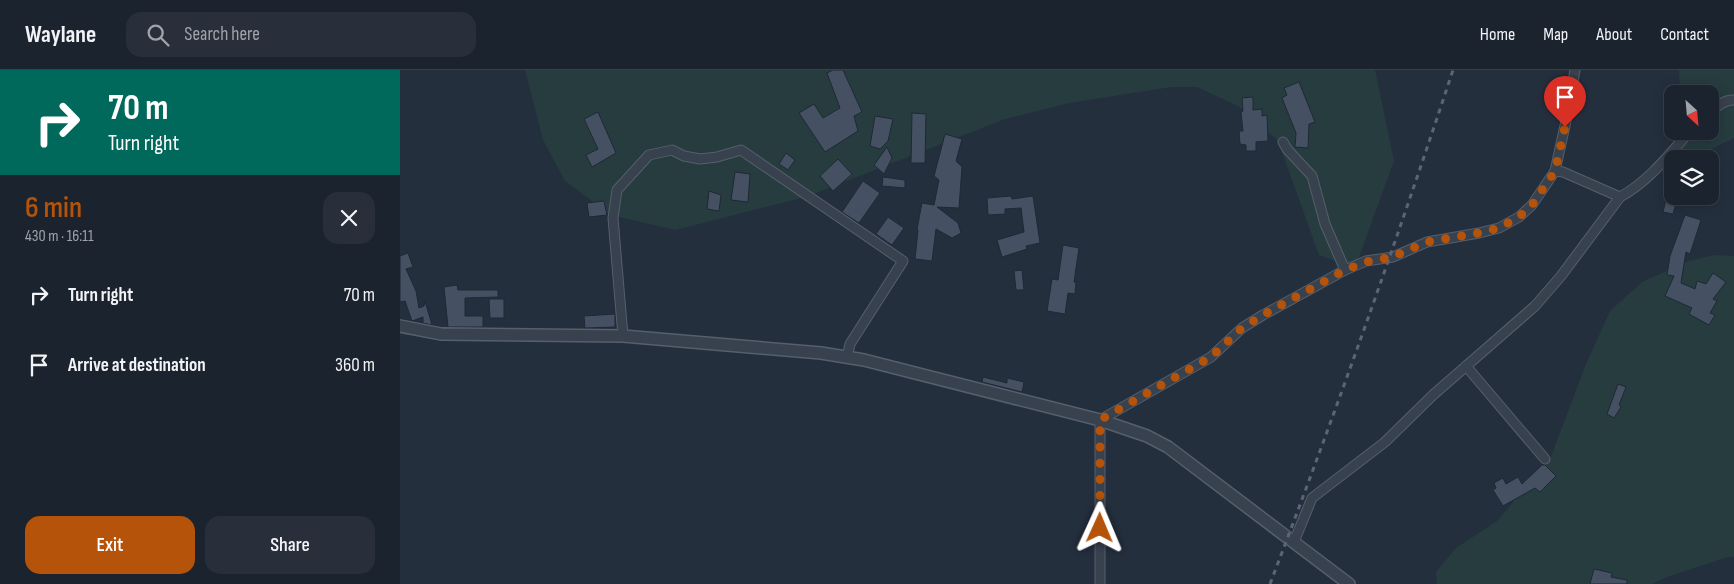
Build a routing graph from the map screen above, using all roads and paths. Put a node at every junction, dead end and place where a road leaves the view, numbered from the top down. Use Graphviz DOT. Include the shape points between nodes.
graph roads {
  1 [pos="1575,70"];
  2 [pos="1734,100"];
  3 [pos="1719,105"];
  4 [pos="1682,140"];
  5 [pos="1283,142"];
  6 [pos="1555,171"];
  7 [pos="1620,197"];
  8 [pos="1345,270"];
  9 [pos="400,326"];
  10 [pos="623,336"];
  11 [pos="847,357"];
  12 [pos="1466,366"];
  13 [pos="1100,420"];
  14 [pos="1545,460"];
  15 [pos="1294,542"];
  16 [pos="1100,584"];
  17 [pos="1349,584"];
  1 -- 6 [label="street"];
  2 -- 3 [label="street"];
  4 -- 7 [label="street" via="1636,189"];
  5 -- 8 [label="street" via="1312,176 1325,224"];
  6 -- 7 [label="street"];
  6 -- 8 [label="street" via="1532,205 1499,228 1427,242 1392,257"];
  7 -- 12 [label="street" via="1535,306"];
  8 -- 13 [label="street" via="1263,315 1242,328 1211,357"];
  9 -- 10 [label="street" via="441,334"];
  10 -- 11 [label="street"];
  10 -- 11 [label="street" via="613,218 617,190 649,155 672,150 700,159 741,150 903,262 850,344"];
  11 -- 13 [label="street"];
  12 -- 14 [label="street"];
  12 -- 15 [label="street" via="1385,442 1312,498"];
  13 -- 15 [label="street" via="1168,446"];
  13 -- 16 [label="street"];
  15 -- 17 [label="street"];
}
